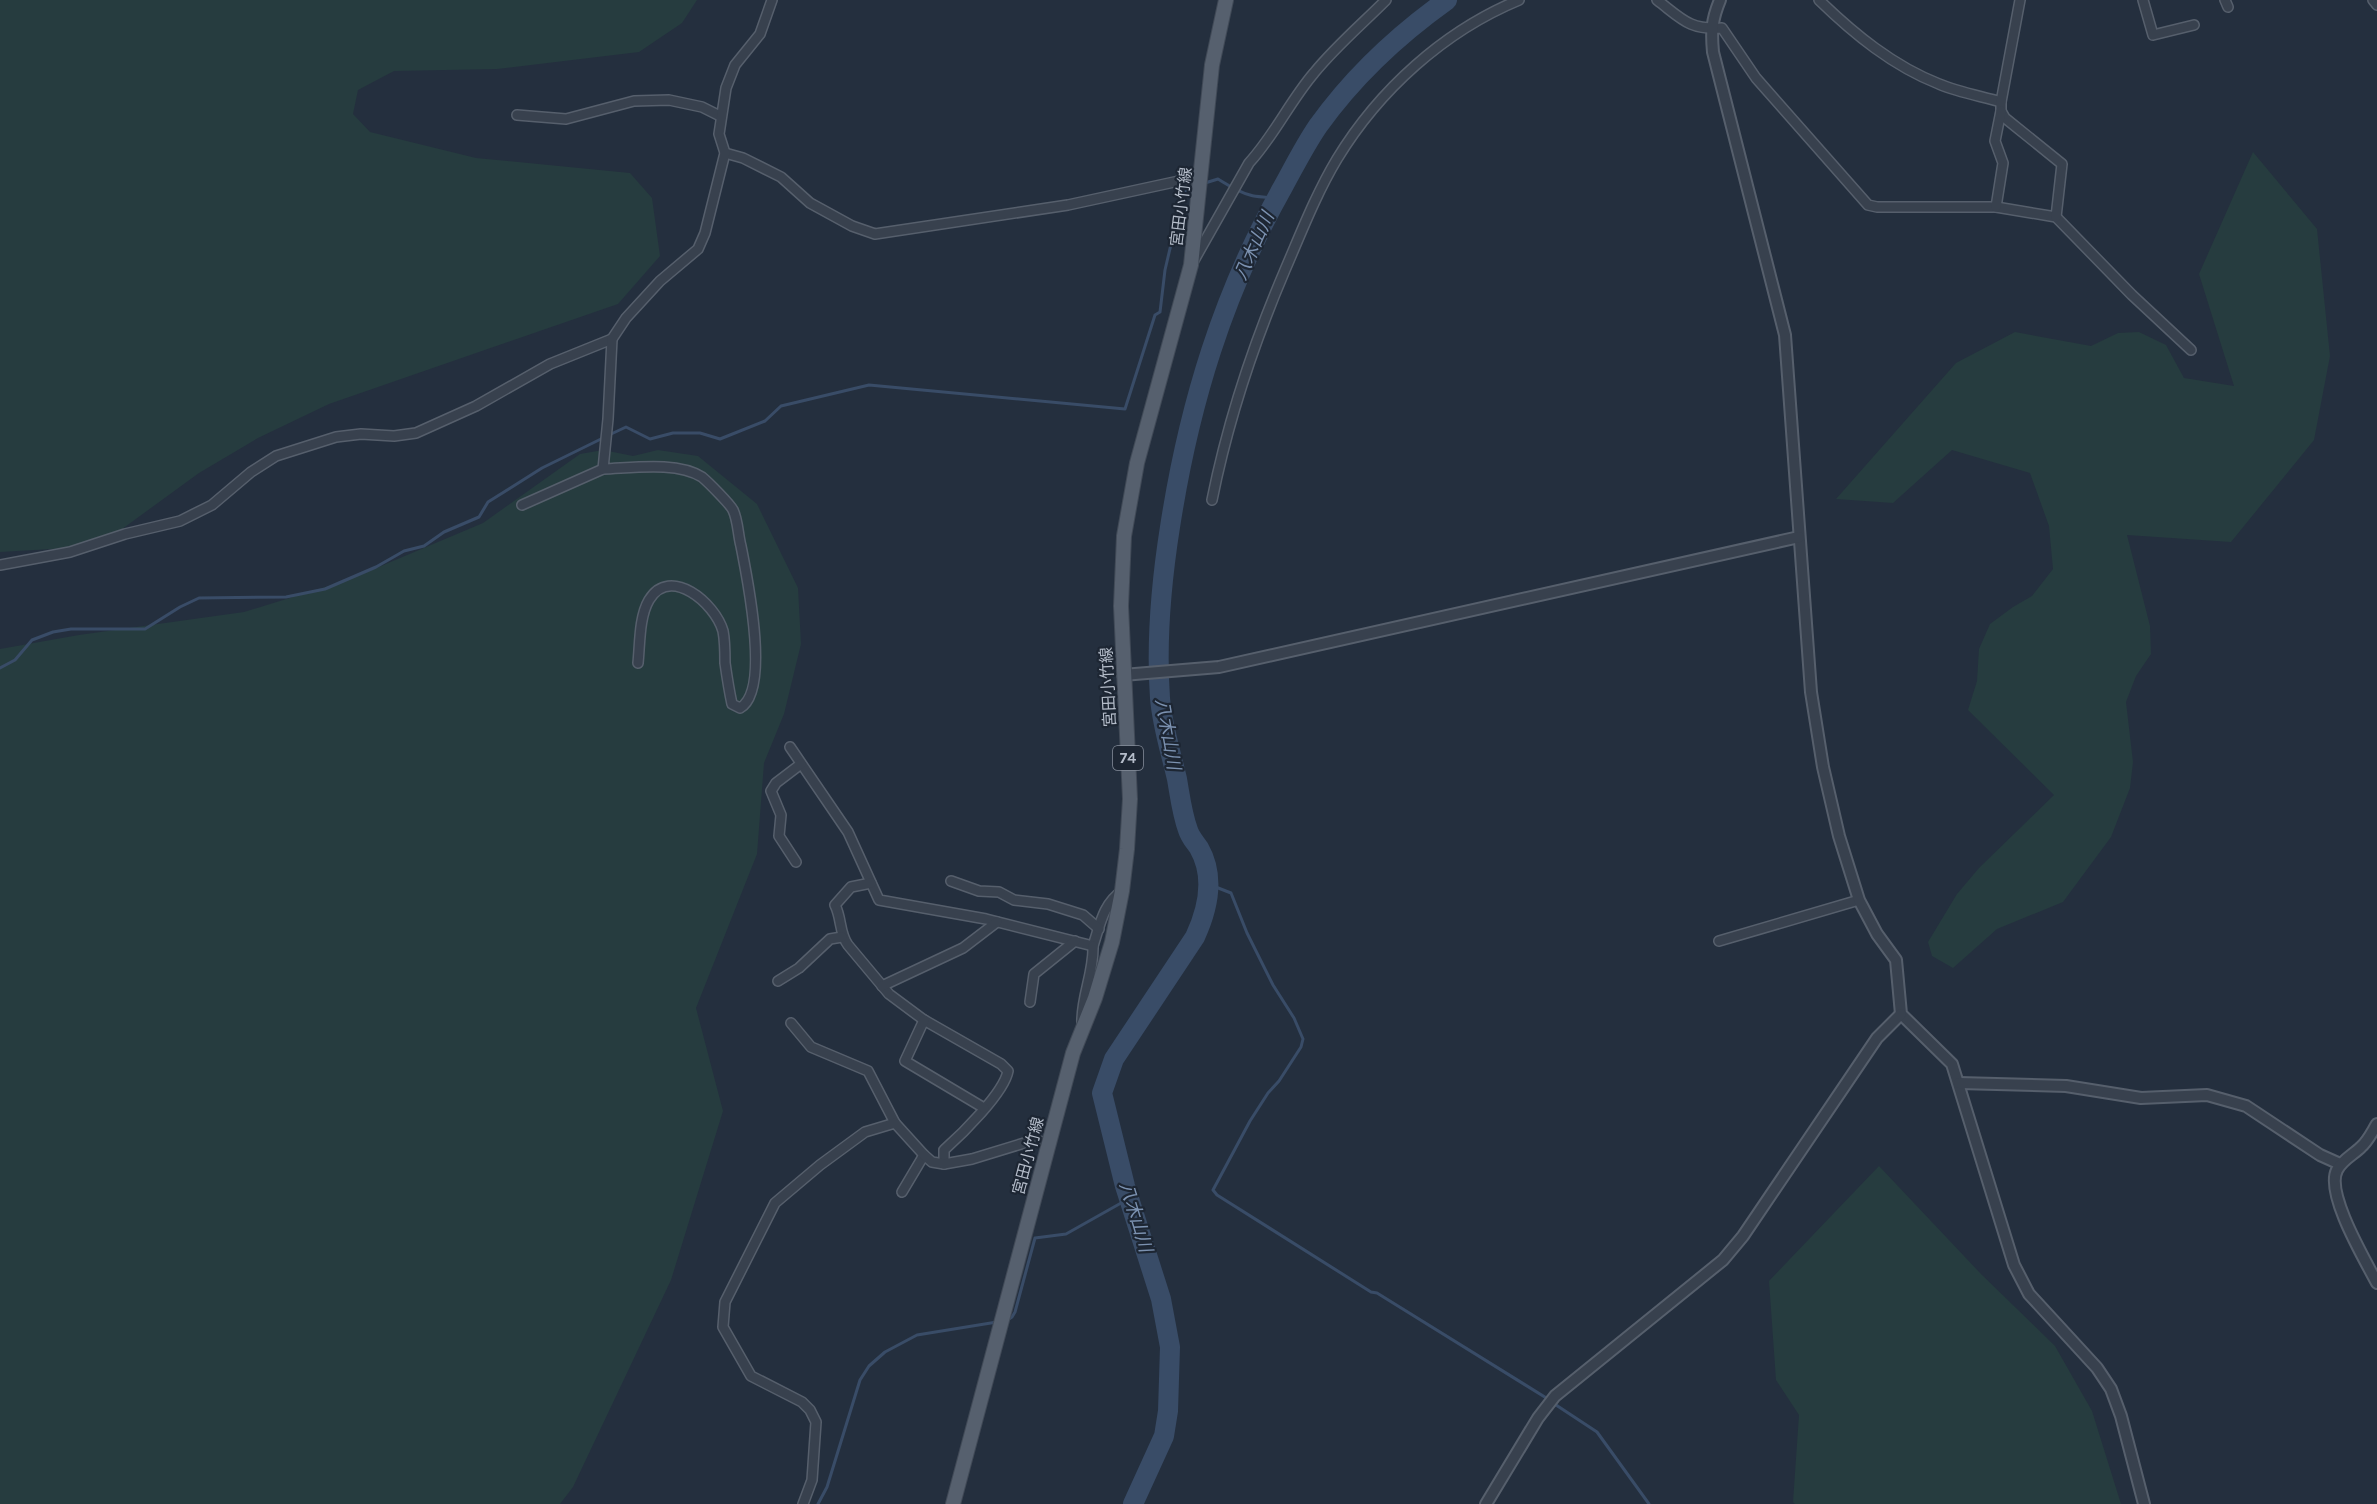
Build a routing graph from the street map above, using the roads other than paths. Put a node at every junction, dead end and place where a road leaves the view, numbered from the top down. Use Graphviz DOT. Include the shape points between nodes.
graph roads {
  1 [pos="772,0"];
  2 [pos="1226,0"];
  3 [pos="1386,0"];
  4 [pos="1519,0"];
  5 [pos="1657,0"];
  6 [pos="1720,0"];
  7 [pos="1819,0"];
  8 [pos="2020,0"];
  9 [pos="2143,0"];
  10 [pos="2373,0"];
  11 [pos="2377,5"];
  12 [pos="2194,25"];
  13 [pos="1710,29"];
  14 [pos="2001,107"];
  15 [pos="518,115"];
  16 [pos="720,116"];
  17 [pos="725,153"];
  18 [pos="1202,176"];
  19 [pos="1996,207"];
  20 [pos="2056,217"];
  21 [pos="1191,266"];
  22 [pos="612,339"];
  23 [pos="2191,350"];
  24 [pos="603,469"];
  25 [pos="1212,500"];
  26 [pos="522,505"];
  27 [pos="1799,537"];
  28 [pos="0,565"];
  29 [pos="638,663"];
  30 [pos="1124,675"];
  31 [pos="790,747"];
  32 [pos="801,764"];
  33 [pos="796,862"];
  34 [pos="951,881"];
  35 [pos="871,883"];
  36 [pos="1122,891"];
  37 [pos="1859,900"];
  38 [pos="997,922"];
  39 [pos="1099,929"];
  40 [pos="842,937"];
  41 [pos="1075,941"];
  42 [pos="1719,941"];
  43 [pos="1093,946"];
  44 [pos="778,981"];
  45 [pos="882,986"];
  46 [pos="1029,1002"];
  47 [pos="1901,1014"];
  48 [pos="924,1020"];
  49 [pos="791,1023"];
  50 [pos="1082,1031"];
  51 [pos="1959,1083"];
  52 [pos="984,1108"];
  53 [pos="895,1123"];
  54 [pos="2377,1124"];
  55 [pos="1048,1143"];
  56 [pos="924,1155"];
  57 [pos="944,1164"];
  58 [pos="2340,1164"];
  59 [pos="902,1192"];
  60 [pos="2377,1283"];
  61 [pos="803,1504"];
  62 [pos="953,1504"];
  63 [pos="1486,1504"];
  64 [pos="2144,1504"];
  1 -- 16 [label="street" via="760,34 735,64"];
  2 -- 18 [label="main road, 宮田小竹線 / 74" via="1212,65"];
  3 -- 21 [label="street" via="1315,70 1295,97 1249,164"];
  4 -- 25 [label="street" via="1446,40 1399,80 1337,159 1247,365"];
  5 -- 13 [label="street" via="1688,24"];
  6 -- 13 [label="street"];
  7 -- 14 [label="street" via="1892,60 1939,84"];
  8 -- 14 [label="street"];
  9 -- 12 [label="street" via="2153,35"];
  10 -- 11 [label="street"];
  13 -- 19 [label="street" via="1722,28 1756,78 1868,205"];
  13 -- 27 [label="street" via="1785,335"];
  14 -- 19 [label="street" via="1995,141 2003,163"];
  14 -- 20 [label="street" via="2005,118 2062,164"];
  15 -- 16 [label="street" via="566,119 634,101 669,100 702,107"];
  16 -- 17 [label="street" via="719,134"];
  17 -- 18 [label="street" via="781,177 810,203 874,234 1068,205"];
  17 -- 22 [label="street" via="698,249 660,281"];
  18 -- 21 [label="main road, 宮田小竹線 / 74"];
  19 -- 20 [label="street"];
  20 -- 23 [label="street"];
  21 -- 30 [label="main road, 宮田小竹線 / 74" via="1137,462 1124,536"];
  22 -- 24 [label="street"];
  22 -- 28 [label="street" via="550,364 476,406 416,433 336,437 276,456 212,505 180,521 69,552"];
  24 -- 26 [label="street"];
  24 -- 29 [label="street" via="676,467 702,477 733,510 749,580 755,672 746,704 740,708 732,704 723,631 713,611 678,586 662,587 650,597"];
  27 -- 30 [label="street" via="1219,667"];
  27 -- 37 [label="street" via="1811,692 1823,767"];
  30 -- 36 [label="main road, 宮田小竹線 / 74" via="1130,800"];
  31 -- 32 [label="street"];
  32 -- 33 [label="street" via="771,791 781,815 780,836"];
  32 -- 35 [label="street" via="848,832"];
  34 -- 39 [label="street" via="1083,915"];
  35 -- 38 [label="street" via="879,900"];
  35 -- 40 [label="street" via="852,887 835,905"];
  36 -- 39 [label="street" via="1106,907"];
  36 -- 50 [label="main road, 宮田小竹線 / 74" via="1112,942"];
  37 -- 42 [label="street"];
  37 -- 47 [label="street" via="1896,960"];
  38 -- 41 [label="street"];
  38 -- 45 [label="street" via="963,948"];
  39 -- 43 [label="street"];
  40 -- 44 [label="street" via="830,939 799,968"];
  40 -- 45 [label="street"];
  41 -- 43 [label="street"];
  41 -- 46 [label="street" via="1034,974"];
  43 -- 50 [label="street"];
  45 -- 48 [label="street"];
  47 -- 51 [label="street" via="1953,1064"];
  47 -- 63 [label="street" via="1877,1038 1723,1260 1555,1396"];
  48 -- 52 [label="street" via="904,1061"];
  48 -- 52 [label="street" via="1008,1071"];
  49 -- 53 [label="street" via="811,1047 868,1071"];
  50 -- 55 [label="main road, 宮田小竹線 / 74"];
  51 -- 58 [label="street" via="2066,1086 2141,1098 2207,1095 2246,1106"];
  51 -- 64 [label="street" via="2014,1265 2029,1294 2097,1368 2111,1389"];
  52 -- 57 [label="street" via="944,1150"];
  53 -- 56 [label="street"];
  53 -- 61 [label="street" via="865,1132 775,1203 725,1302 723,1327 751,1376 802,1402 816,1422 812,1480"];
  54 -- 58 [label="street" via="2363,1146"];
  55 -- 57 [label="street" via="1034,1140"];
  55 -- 62 [label="main road, 宮田小竹線 / 74"];
  56 -- 57 [label="street" via="932,1162"];
  56 -- 59 [label="street"];
  58 -- 60 [label="street" via="2335,1172 2335,1185 2343,1217"];
}
